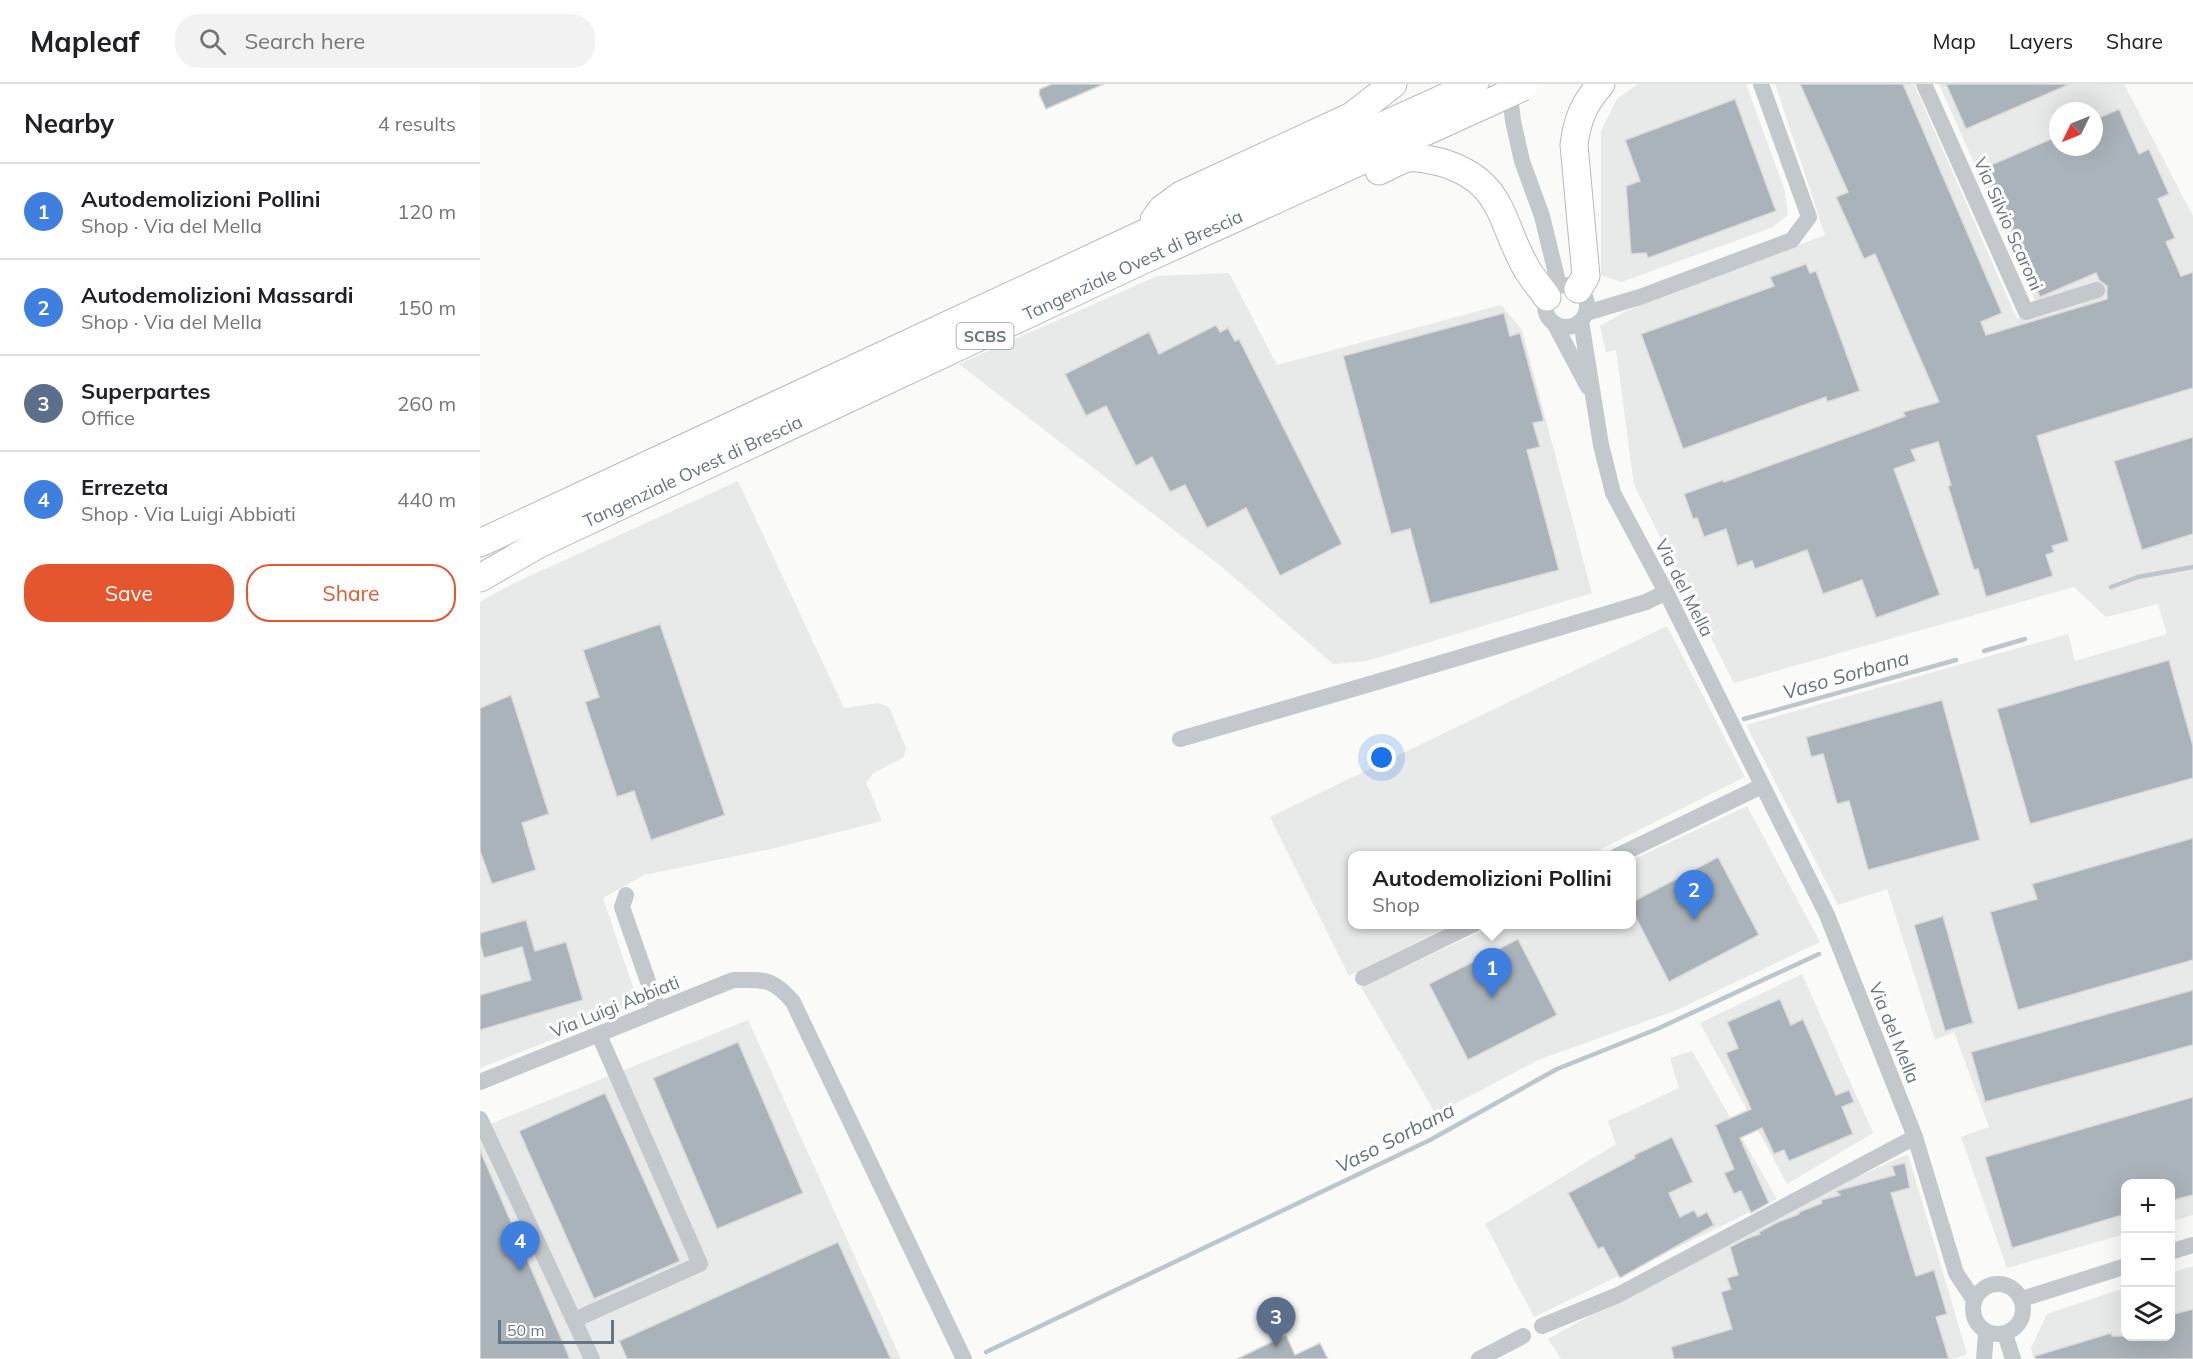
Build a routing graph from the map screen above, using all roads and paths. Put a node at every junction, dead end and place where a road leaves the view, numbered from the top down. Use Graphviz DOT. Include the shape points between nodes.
graph roads {
  1 [pos="1393,84"];
  2 [pos="1601,84"];
  3 [pos="1761,84"];
  4 [pos="1924,84"];
  5 [pos="1506,88"];
  6 [pos="1145,233"];
  7 [pos="1141,261"];
  8 [pos="2097,290"];
  9 [pos="1573,301"];
  10 [pos="1554,323"];
  11 [pos="1595,401"];
  12 [pos="480,543"];
  13 [pos="480,578"];
  14 [pos="1666,592"];
  15 [pos="1180,739"];
  16 [pos="1762,786"];
  17 [pos="1625,851"];
  18 [pos="626,895"];
  19 [pos="1464,929"];
  20 [pos="1363,978"];
  21 [pos="658,1011"];
  22 [pos="599,1035"];
  23 [pos="480,1082"];
  24 [pos="480,1119"];
  25 [pos="1915,1137"];
  26 [pos="2193,1245"];
  27 [pos="2175,1250"];
  28 [pos="2121,1268"];
  29 [pos="2022,1299"];
  30 [pos="1974,1300"];
  31 [pos="574,1320"];
  32 [pos="1542,1326"];
  33 [pos="1986,1332"];
  34 [pos="2005,1334"];
  35 [pos="1523,1336"];
  36 [pos="592,1359"];
  37 [pos="964,1359"];
  38 [pos="1479,1359"];
  39 [pos="1984,1359"];
  40 [pos="2013,1359"];
  1 -- 6 [label="main road" via="1352,116 1181,195 1162,209"];
  2 -- 9 [label="main road" via="1576,124 1574,145 1586,276"];
  3 -- 9 [label="street" via="1809,217 1792,240 1640,297"];
  4 -- 8 [label="street, Via Silvio Scaroni" via="2026,312"];
  5 -- 6 [label="main road, Tangenziale Ovest di Brescia / SCBS"];
  5 -- 7 [label="main road, Tangenziale Ovest di Brescia / SCBS"];
  5 -- 9 [label="street, Via del Mella" via="1522,161"];
  6 -- 12 [label="main road, Tangenziale Ovest di Brescia / SCBS"];
  7 -- 9 [label="main road" via="1198,254 1409,158 1433,160 1456,167 1489,191 1528,270"];
  7 -- 13 [label="main road, Tangenziale Ovest di Brescia / SCBS" via="539,544"];
  9 -- 10 [label="street" via="1568,326"];
  9 -- 10 [label="street, Via del Mella" via="1546,311"];
  9 -- 11 [label="street, Via del Mella"];
  10 -- 11 [label="street, Via del Mella"];
  11 -- 14 [label="street, Via del Mella" via="1613,493"];
  14 -- 15 [label="street" via="1646,602"];
  14 -- 16 [label="street, Via del Mella"];
  16 -- 17 [label="street"];
  16 -- 25 [label="street, Via del Mella" via="1827,915"];
  18 -- 21 [label="street" via="622,907"];
  19 -- 20 [label="street"];
  21 -- 22 [label="street, Via Luigi Abbiati"];
  21 -- 37 [label="street, Via Luigi Abbiati" via="733,980 767,981 781,988 793,1002"];
  22 -- 23 [label="street, Via Luigi Abbiati"];
  22 -- 31 [label="street" via="700,1264"];
  24 -- 31 [label="street"];
  25 -- 30 [label="street, Via del Mella" via="1956,1273"];
  25 -- 32 [label="street" via="1618,1295"];
  26 -- 27 [label="street"];
  28 -- 29 [label="street"];
  29 -- 30 [label="street" via="2011,1287 1995,1284 1982,1289"];
  29 -- 34 [label="street" via="2021,1320"];
  30 -- 33 [label="street" via="1974,1318"];
  31 -- 36 [label="street"];
  33 -- 34 [label="street"];
  33 -- 39 [label="street"];
  34 -- 40 [label="street"];
  35 -- 38 [label="street"];
}
